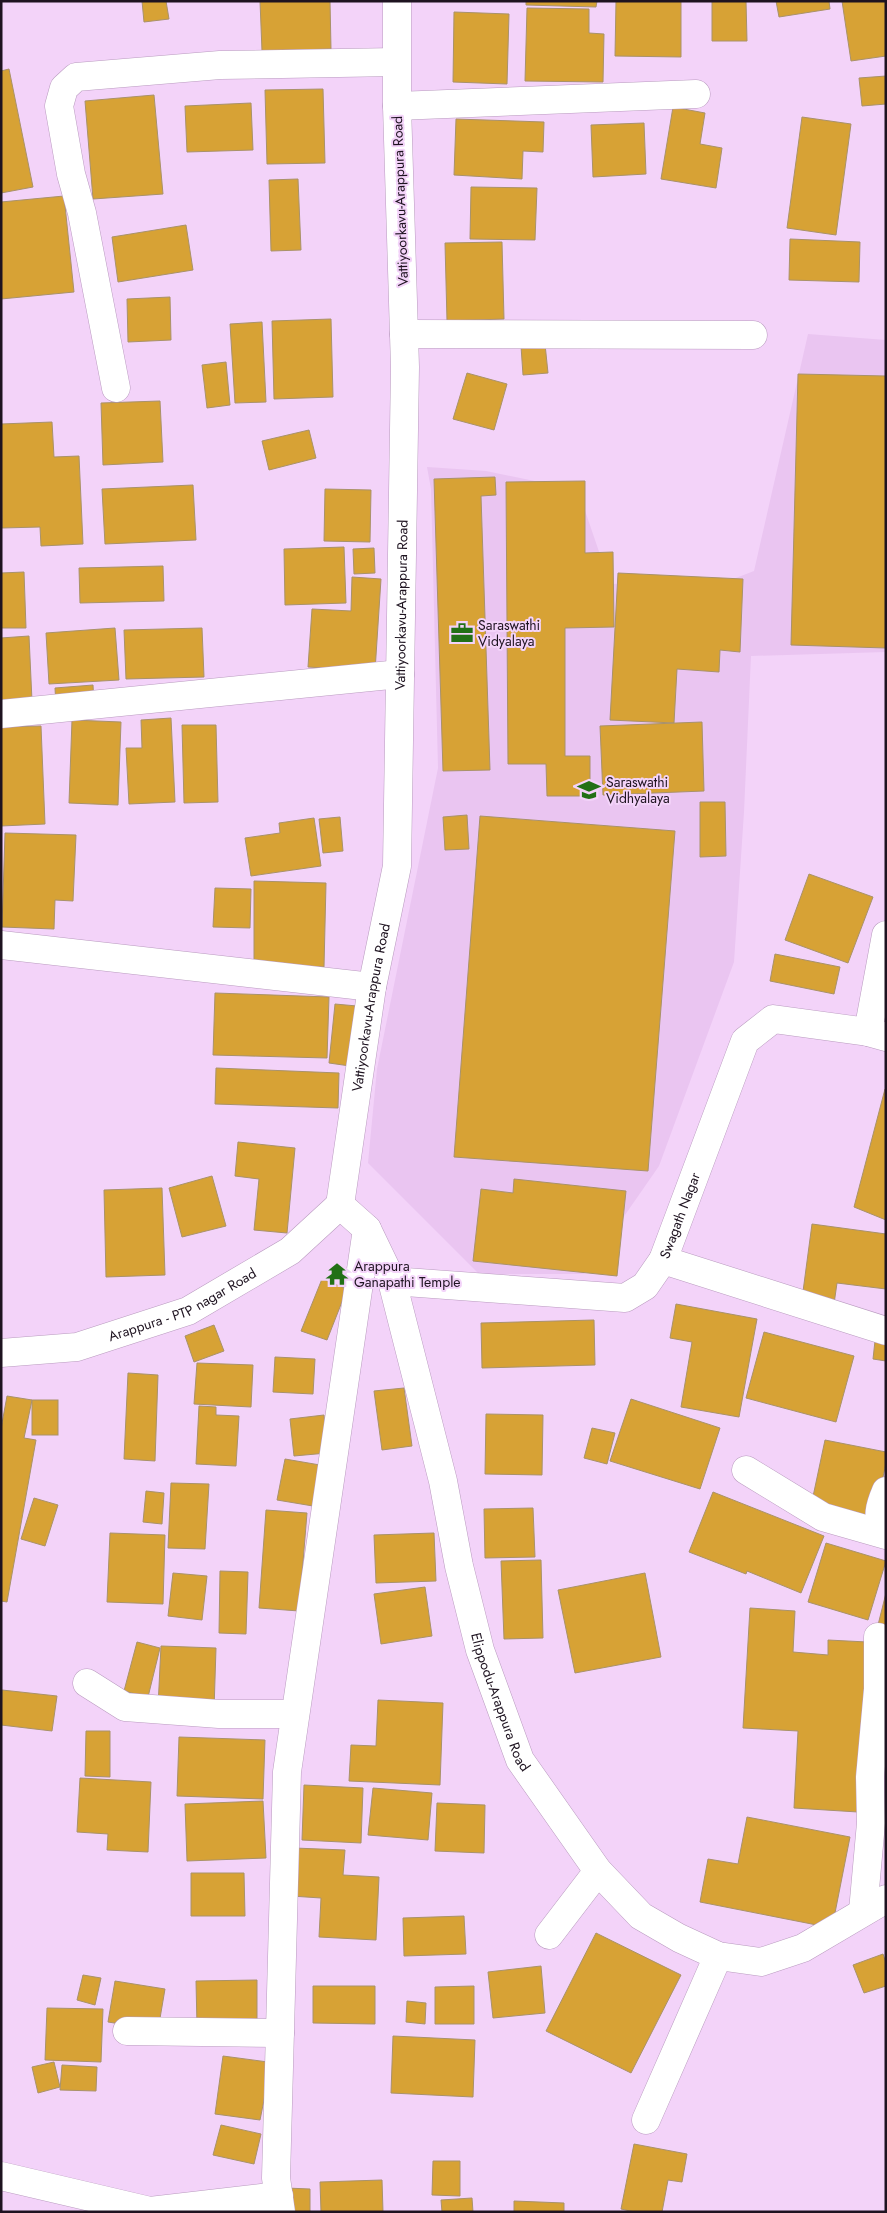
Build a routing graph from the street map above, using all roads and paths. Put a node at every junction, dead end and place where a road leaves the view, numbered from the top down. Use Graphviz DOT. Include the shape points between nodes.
graph roads {
  1 [pos="397,1"];
  2 [pos="396,62"];
  3 [pos="696,94"];
  4 [pos="397,106"];
  5 [pos="404,334"];
  6 [pos="753,335"];
  7 [pos="116,388"];
  8 [pos="400,674"];
  9 [pos="1,714"];
  10 [pos="886,935"];
  11 [pos="1,945"];
  12 [pos="372,987"];
  13 [pos="877,1034"];
  14 [pos="340,1205"];
  15 [pos="367,1229"];
  16 [pos="663,1260"];
  17 [pos="392,1281"];
  18 [pos="886,1331"];
  19 [pos="1,1353"];
  20 [pos="746,1470"];
  21 [pos="886,1490"];
  22 [pos="886,1533"];
  23 [pos="878,1637"];
  24 [pos="87,1683"];
  25 [pos="295,1714"];
  26 [pos="598,1871"];
  27 [pos="874,1905"];
  28 [pos="550,1935"];
  29 [pos="718,1956"];
  30 [pos="127,2031"];
  31 [pos="280,2033"];
  32 [pos="646,2120"];
  33 [pos="1,2176"];
  34 [pos="280,2204"];
  1 -- 2 [label="street, Vattiyoorkavu-Arappura Road"];
  2 -- 4 [label="street, Vattiyoorkavu-Arappura Road"];
  2 -- 7 [label="street" via="220,65 76,77 64,88 59,106 64,140 82,213"];
  3 -- 4 [label="street"];
  4 -- 5 [label="street, Vattiyoorkavu-Arappura Road"];
  5 -- 6 [label="street"];
  5 -- 8 [label="street, Vattiyoorkavu-Arappura Road"];
  8 -- 9 [label="street"];
  8 -- 12 [label="street, Vattiyoorkavu-Arappura Road" via="397,866"];
  10 -- 13 [label="street"];
  11 -- 12 [label="street"];
  12 -- 14 [label="street, Vattiyoorkavu-Arappura Road"];
  13 -- 16 [label="street, Swagath Nagar" via="773,1019 745,1041"];
  14 -- 15 [label="street, Elippodu-Arappura Road"];
  14 -- 19 [label="street, Arappura - PTP nagar Road" via="290,1251 188,1311 77,1347"];
  15 -- 17 [label="street, Elippodu-Arappura Road"];
  15 -- 25 [label="street"];
  16 -- 17 [label="street, Swagath Nagar" via="645,1286 625,1298"];
  16 -- 18 [label="street"];
  17 -- 26 [label="street, Elippodu-Arappura Road" via="443,1481 459,1566 480,1650 520,1760"];
  20 -- 22 [label="street" via="823,1518"];
  21 -- 22 [label="street" via="879,1510"];
  23 -- 27 [label="street" via="878,1689 870,1777"];
  24 -- 25 [label="street" via="125,1707 219,1714"];
  25 -- 31 [label="street" via="287,1772"];
  26 -- 28 [label="street"];
  26 -- 29 [label="street, Elippodu-Arappura Road" via="641,1916"];
  27 -- 29 [label="street, Elippodu-Arappura Road" via="803,1948 761,1962"];
  29 -- 32 [label="street"];
  30 -- 31 [label="street"];
  31 -- 34 [label="street" via="276,2178"];
  33 -- 34 [label="street" via="150,2211"];
}
